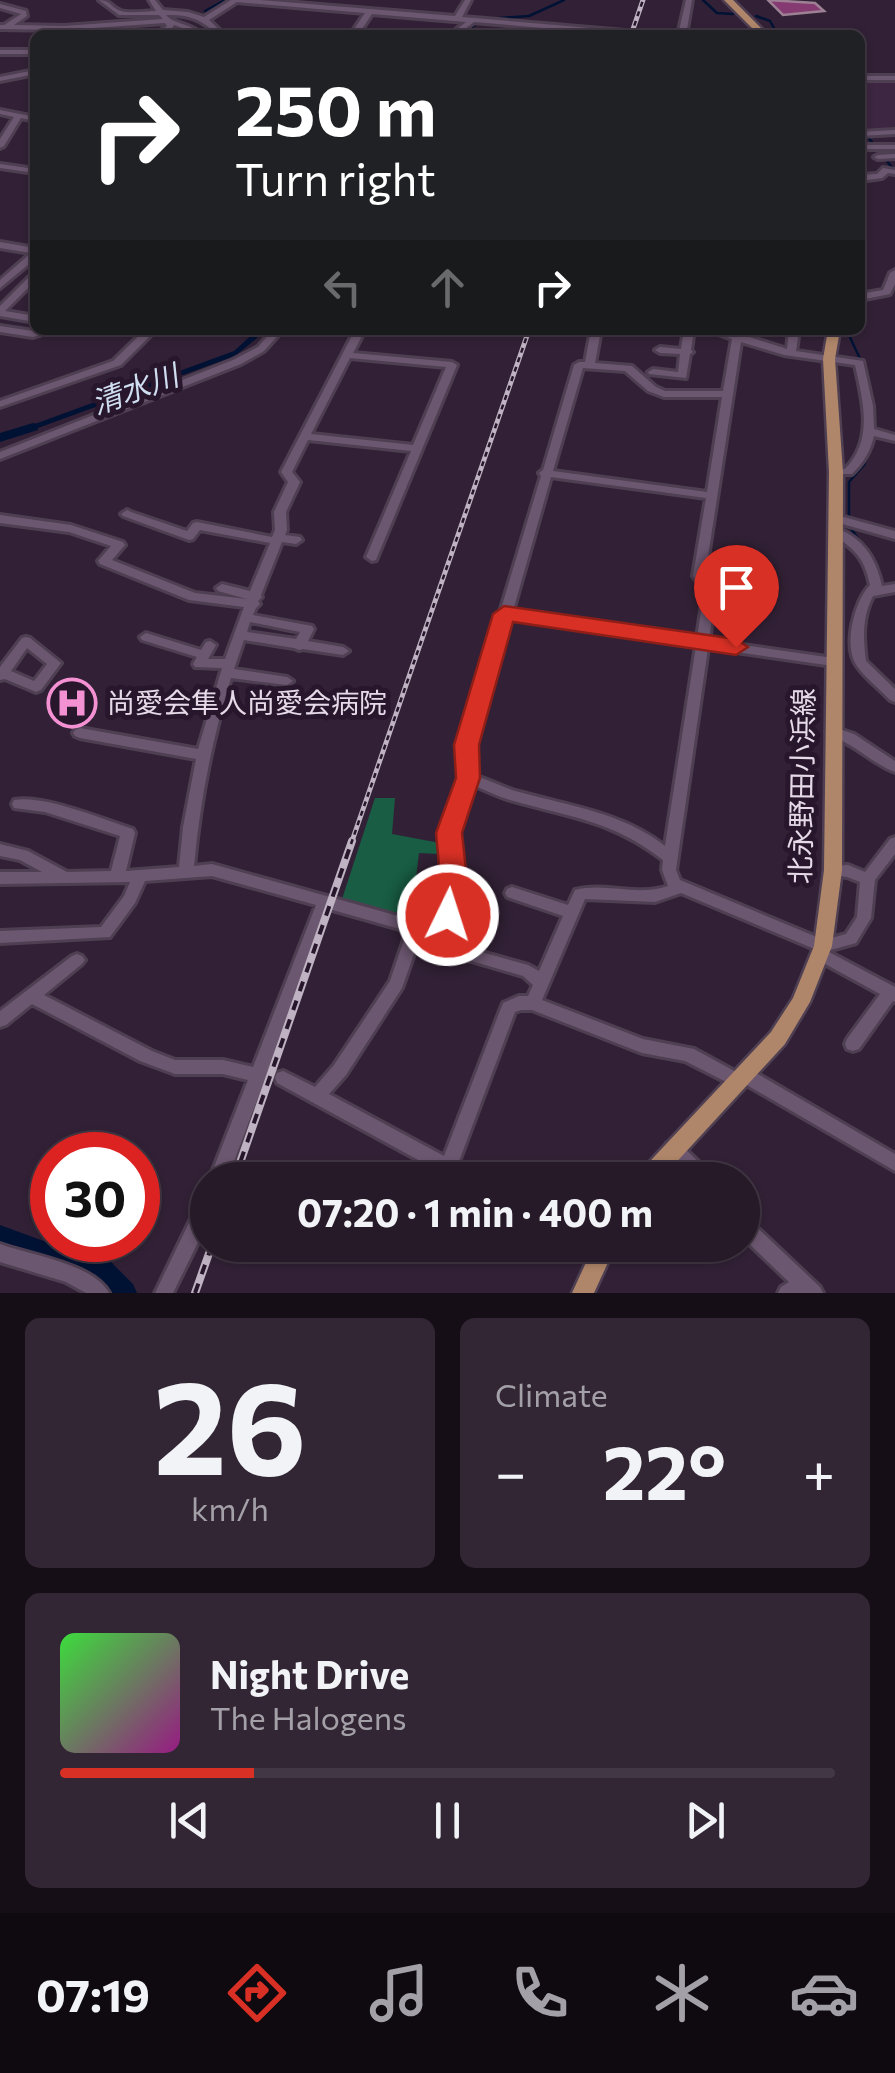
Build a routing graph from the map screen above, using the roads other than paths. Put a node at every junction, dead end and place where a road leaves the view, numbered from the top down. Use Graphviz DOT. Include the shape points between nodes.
graph roads {
  1 [pos="102,0"];
  2 [pos="152,0"];
  3 [pos="236,0"];
  4 [pos="360,0"];
  5 [pos="468,0"];
  6 [pos="689,0"];
  7 [pos="728,0"];
  8 [pos="0,6"];
  9 [pos="353,10"];
  10 [pos="162,12"];
  11 [pos="370,12"];
  12 [pos="202,16"];
  13 [pos="457,18"];
  14 [pos="473,20"];
  15 [pos="168,22"];
  16 [pos="2,28"];
  17 [pos="170,30"];
  18 [pos="196,30"];
  19 [pos="216,30"];
  20 [pos="357,30"];
  21 [pos="460,30"];
  22 [pos="544,30"];
  23 [pos="683,30"];
  24 [pos="759,30"];
  25 [pos="0,52"];
  26 [pos="30,52"];
  27 [pos="30,73"];
  28 [pos="865,78"];
  29 [pos="895,78"];
  30 [pos="0,79"];
  31 [pos="0,112"];
  32 [pos="17,118"];
  33 [pos="30,119"];
  34 [pos="895,132"];
  35 [pos="865,134"];
  36 [pos="0,146"];
  37 [pos="895,147"];
  38 [pos="881,153"];
  39 [pos="0,166"];
  40 [pos="30,171"];
  41 [pos="891,171"];
  42 [pos="865,177"];
  43 [pos="0,245"];
  44 [pos="30,251"];
  45 [pos="30,257"];
  46 [pos="895,273"];
  47 [pos="30,281"];
  48 [pos="0,285"];
  49 [pos="865,298"];
  50 [pos="0,312"];
  51 [pos="30,318"];
  52 [pos="0,330"];
  53 [pos="30,334"];
  54 [pos="145,335"];
  55 [pos="274,335"];
  56 [pos="357,335"];
  57 [pos="595,335"];
  58 [pos="689,335"];
  59 [pos="733,335"];
  60 [pos="793,335"];
  61 [pos="833,335"];
  62 [pos="737,336"];
  63 [pos="660,350"];
  64 [pos="688,352"];
  65 [pos="347,354"];
  66 [pos="791,354"];
  67 [pos="830,359"];
  68 [pos="590,364"];
  69 [pos="653,372"];
  70 [pos="727,394"];
  71 [pos="0,404"];
  72 [pos="873,432"];
  73 [pos="305,436"];
  74 [pos="895,438"];
  75 [pos="418,450"];
  76 [pos="0,456"];
  77 [pos="836,472"];
  78 [pos="544,474"];
  79 [pos="713,496"];
  80 [pos="127,514"];
  81 [pos="0,519"];
  82 [pos="895,520"];
  83 [pos="843,524"];
  84 [pos="894,534"];
  85 [pos="276,540"];
  86 [pos="296,540"];
  87 [pos="372,558"];
  88 [pos="222,588"];
  89 [pos="879,590"];
  90 [pos="253,606"];
  91 [pos="504,614"];
  92 [pos="834,632"];
  93 [pos="856,634"];
  94 [pos="241,635"];
  95 [pos="146,637"];
  96 [pos="704,642"];
  97 [pos="300,646"];
  98 [pos="342,651"];
  99 [pos="834,662"];
  100 [pos="229,668"];
  101 [pos="287,681"];
  102 [pos="895,697"];
  103 [pos="833,732"];
  104 [pos="80,733"];
  105 [pos="202,755"];
  106 [pos="895,767"];
  107 [pos="468,778"];
  108 [pos="19,804"];
  109 [pos="895,843"];
  110 [pos="0,850"];
  111 [pos="671,858"];
  112 [pos="833,870"];
  113 [pos="186,871"];
  114 [pos="140,876"];
  115 [pos="117,877"];
  116 [pos="0,878"];
  117 [pos="66,878"];
  118 [pos="868,880"];
  119 [pos="676,890"];
  120 [pos="512,893"];
  121 [pos="324,902"];
  122 [pos="571,912"];
  123 [pos="416,926"];
  124 [pos="435,938"];
  125 [pos="4,942"];
  126 [pos="822,950"];
  127 [pos="76,960"];
  128 [pos="541,983"];
  129 [pos="892,994"];
  130 [pos="31,996"];
  131 [pos="533,1003"];
  132 [pos="0,1020"];
  133 [pos="853,1044"];
  134 [pos="256,1076"];
  135 [pos="283,1078"];
  136 [pos="742,1078"];
  137 [pos="316,1097"];
  138 [pos="673,1149"];
  139 [pos="225,1162"];
  140 [pos="437,1162"];
  141 [pos="450,1162"];
  142 [pos="662,1162"];
  143 [pos="686,1162"];
  144 [pos="895,1163"];
  145 [pos="190,1239"];
  146 [pos="760,1245"];
  147 [pos="0,1253"];
  148 [pos="598,1262"];
  149 [pos="801,1290"];
  150 [pos="100,1293"];
  151 [pos="164,1293"];
  152 [pos="583,1293"];
  1 -- 10 [label="street" via="114,12"];
  2 -- 10 [label="street"];
  3 -- 9 [label="street"];
  3 -- 12 [label="street"];
  4 -- 9 [label="street"];
  5 -- 13 [label="street"];
  6 -- 23 [label="street"];
  7 -- 24 [label="main road"];
  8 -- 16 [label="street" via="24,14"];
  9 -- 11 [label="street"];
  10 -- 12 [label="street"];
  10 -- 15 [label="street"];
  11 -- 13 [label="street"];
  11 -- 20 [label="street"];
  12 -- 19 [label="street"];
  13 -- 14 [label="street"];
  14 -- 21 [label="street"];
  14 -- 22 [label="street"];
  15 -- 16 [label="street"];
  15 -- 17 [label="street"];
  15 -- 18 [label="street"];
  25 -- 26 [label="street"];
  27 -- 30 [label="street"];
  28 -- 29 [label="street"];
  31 -- 32 [label="street"];
  32 -- 33 [label="street"];
  32 -- 36 [label="street"];
  34 -- 35 [label="street"];
  37 -- 38 [label="street"];
  38 -- 41 [label="street"];
  39 -- 40 [label="street"];
  41 -- 42 [label="street"];
  43 -- 44 [label="street"];
  45 -- 48 [label="street"];
  46 -- 49 [label="street" via="881,302"];
  47 -- 50 [label="street"];
  50 -- 51 [label="street"];
  52 -- 53 [label="street"];
  54 -- 71 [label="street" via="117,362"];
  55 -- 76 [label="street" via="236,362"];
  56 -- 65 [label="street"];
  57 -- 68 [label="street"];
  58 -- 64 [label="street"];
  59 -- 62 [label="street"];
  60 -- 66 [label="street"];
  61 -- 67 [label="main road, 北永野田小浜線"];
  62 -- 66 [label="street"];
  62 -- 70 [label="street"];
  63 -- 64 [label="street"];
  64 -- 69 [label="street" via="682,376"];
  65 -- 73 [label="street"];
  65 -- 75 [label="street" via="452,365"];
  66 -- 67 [label="street"];
  67 -- 72 [label="street" via="860,362"];
  67 -- 77 [label="main road, 北永野田小浜線"];
  68 -- 70 [label="street" via="628,368 664,394"];
  68 -- 78 [label="street" via="579,365"];
  70 -- 79 [label="street"];
  72 -- 74 [label="street"];
  72 -- 77 [label="street" via="860,462"];
  73 -- 75 [label="street"];
  73 -- 85 [label="street" via="286,472 294,482"];
  75 -- 87 [label="street"];
  77 -- 83 [label="main road, 北永野田小浜線"];
  78 -- 79 [label="street"];
  78 -- 91 [label="street"];
  79 -- 96 [label="street" via="699,576 710,591"];
  80 -- 85 [label="street" via="189,536 200,521"];
  81 -- 90 [label="street" via="70,529 118,545 104,561 193,597"];
  82 -- 84 [label="street"];
  83 -- 84 [label="street"];
  83 -- 89 [label="street"];
  83 -- 92 [label="main road, 北永野田小浜線"];
  85 -- 86 [label="street"];
  85 -- 90 [label="street"];
  88 -- 90 [label="street"];
  89 -- 93 [label="street"];
  90 -- 94 [label="street"];
  90 -- 97 [label="street" via="308,628"];
  91 -- 96 [label="street"];
  91 -- 107 [label="street" via="466,745"];
  92 -- 93 [label="street"];
  92 -- 99 [label="main road, 北永野田小浜線"];
  93 -- 102 [label="street" via="860,662"];
  94 -- 97 [label="street"];
  94 -- 100 [label="street"];
  95 -- 100 [label="street" via="207,650 199,664"];
  96 -- 99 [label="street"];
  96 -- 111 [label="street"];
  97 -- 98 [label="street"];
  99 -- 103 [label="main road, 北永野田小浜線"];
  100 -- 101 [label="street"];
  100 -- 105 [label="street"];
  103 -- 106 [label="street" via="850,735 868,754"];
  103 -- 112 [label="main road, 北永野田小浜線"];
  104 -- 105 [label="street"];
  105 -- 113 [label="street"];
  107 -- 111 [label="street" via="616,821"];
  107 -- 124 [label="street" via="449,833 453,900"];
  108 -- 115 [label="street" via="128,833"];
  109 -- 118 [label="street"];
  110 -- 117 [label="street"];
  111 -- 119 [label="street"];
  112 -- 118 [label="street"];
  112 -- 126 [label="main road, 北永野田小浜線"];
  113 -- 114 [label="street"];
  113 -- 121 [label="street" via="212,870"];
  114 -- 115 [label="street"];
  114 -- 125 [label="street" via="105,933"];
  115 -- 117 [label="street"];
  116 -- 117 [label="street"];
  118 -- 126 [label="street" via="864,918 851,938"];
  119 -- 122 [label="street" via="650,900 580,894"];
  119 -- 126 [label="street" via="681,886"];
  120 -- 122 [label="street"];
  121 -- 123 [label="street"];
  121 -- 134 [label="street"];
  122 -- 128 [label="street"];
  123 -- 124 [label="street"];
  123 -- 137 [label="street" via="396,984"];
  124 -- 128 [label="street" via="528,971"];
  126 -- 129 [label="street"];
  126 -- 136 [label="main road, 北永野田小浜線" via="791,1020"];
  127 -- 130 [label="street"];
  128 -- 131 [label="street"];
  129 -- 133 [label="street"];
  130 -- 132 [label="street"];
  130 -- 134 [label="street" via="161,1062"];
  131 -- 136 [label="street"];
  131 -- 141 [label="street" via="509,1008"];
  134 -- 139 [label="street"];
  135 -- 137 [label="street"];
  136 -- 138 [label="main road, 北永野田小浜線"];
  136 -- 144 [label="street"];
  137 -- 140 [label="street"];
  138 -- 142 [label="main road, 北永野田小浜線"];
  138 -- 143 [label="street"];
  145 -- 151 [label="street"];
  146 -- 149 [label="street"];
  147 -- 150 [label="street" via="82,1280"];
  148 -- 152 [label="main road"];
}
